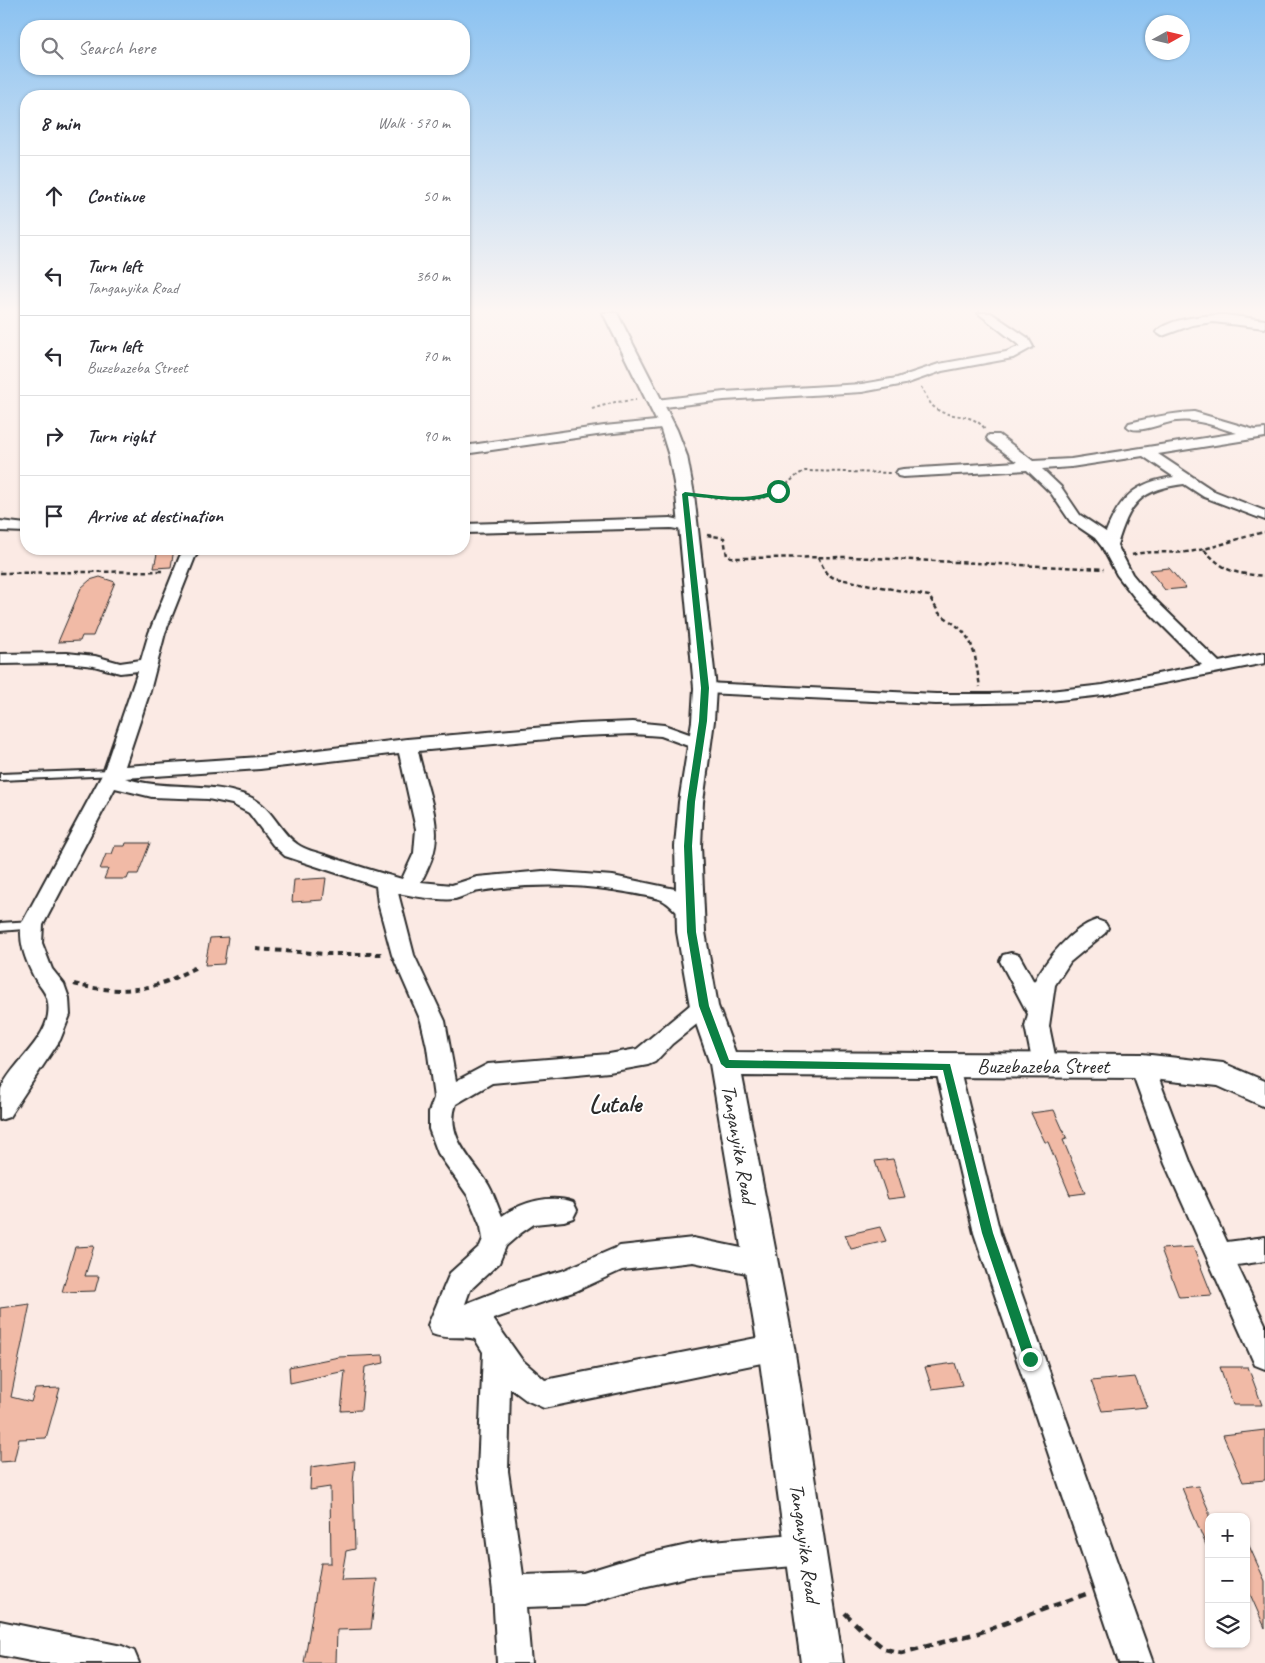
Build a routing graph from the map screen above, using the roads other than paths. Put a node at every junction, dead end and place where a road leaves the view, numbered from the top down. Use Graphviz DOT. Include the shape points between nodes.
graph roads {
  1 [pos="649,391"];
  2 [pos="829,391"];
  3 [pos="659,410"];
  4 [pos="1134,426"];
  5 [pos="1261,434"];
  6 [pos="994,438"];
  7 [pos="470,449"];
  8 [pos="1148,453"];
  9 [pos="1032,467"];
  10 [pos="903,473"];
  11 [pos="1186,479"];
  12 [pos="1265,516"];
  13 [pos="0,526"];
  14 [pos="20,528"];
  15 [pos="470,529"];
  16 [pos="689,532"];
  17 [pos="1109,545"];
  18 [pos="189,555"];
  19 [pos="1265,658"];
  20 [pos="0,659"];
  21 [pos="148,665"];
  22 [pos="1215,668"];
  23 [pos="705,688"];
  24 [pos="699,744"];
  25 [pos="407,745"];
  26 [pos="0,776"];
  27 [pos="111,777"];
  28 [pos="386,882"];
  29 [pos="408,888"];
  30 [pos="690,911"];
  31 [pos="32,924"];
  32 [pos="0,927"];
  33 [pos="1097,928"];
  34 [pos="1011,961"];
  35 [pos="704,1006"];
  36 [pos="1038,1012"];
  37 [pos="726,1064"];
  38 [pos="1045,1065"];
  39 [pos="947,1066"];
  40 [pos="1142,1066"];
  41 [pos="1265,1095"];
  42 [pos="446,1098"];
  43 [pos="0,1110"];
  44 [pos="564,1210"];
  45 [pos="496,1239"];
  46 [pos="1265,1249"];
  47 [pos="1218,1255"];
  48 [pos="761,1264"];
  49 [pos="442,1325"];
  50 [pos="776,1347"];
  51 [pos="497,1350"];
  52 [pos="1265,1355"];
  53 [pos="806,1549"];
  54 [pos="509,1592"];
  55 [pos="0,1638"];
  56 [pos="122,1663"];
  57 [pos="514,1663"];
  58 [pos="822,1663"];
  59 [pos="1136,1663"];
  1 -- 3 [label="street, Tanganyika Road"];
  2 -- 3 [label="street" via="724,396"];
  3 -- 7 [label="street" via="604,430"];
  3 -- 16 [label="street, Tanganyika Road" via="678,456"];
  4 -- 5 [label="street" via="1194,416"];
  5 -- 8 [label="street"];
  6 -- 9 [label="street"];
  8 -- 9 [label="street"];
  8 -- 11 [label="street"];
  9 -- 10 [label="street"];
  9 -- 17 [label="street" via="1056,490 1075,518"];
  11 -- 12 [label="street" via="1226,502"];
  11 -- 17 [label="street" via="1146,488 1134,497 1117,524"];
  13 -- 14 [label="street"];
  15 -- 16 [label="street" via="671,523"];
  16 -- 23 [label="street, Tanganyika Road"];
  17 -- 22 [label="street" via="1141,595"];
  18 -- 21 [label="street" via="157,632"];
  19 -- 22 [label="street"];
  20 -- 21 [label="street" via="66,658 120,668"];
  21 -- 27 [label="street"];
  22 -- 23 [label="street" via="1103,690 982,700"];
  23 -- 24 [label="street, Tanganyika Road"];
  24 -- 25 [label="street" via="664,731 632,728"];
  24 -- 30 [label="street, Tanganyika Road" via="688,846"];
  25 -- 27 [label="street"];
  25 -- 29 [label="street" via="426,841"];
  26 -- 27 [label="lane"];
  27 -- 28 [label="street" via="127,786 150,791 210,792 232,797 265,816 284,846 292,851"];
  27 -- 31 [label="street"];
  28 -- 29 [label="street"];
  28 -- 42 [label="street" via="403,955 433,1021"];
  29 -- 30 [label="street" via="454,892 477,884 543,878 578,880 668,894"];
  30 -- 35 [label="street, Tanganyika Road"];
  31 -- 32 [label="lane"];
  31 -- 43 [label="street" via="31,943 58,998 57,1021 52,1034"];
  33 -- 36 [label="street" via="1062,956 1044,984"];
  34 -- 36 [label="street"];
  35 -- 37 [label="street, Tanganyika Road"];
  35 -- 42 [label="street" via="640,1058 488,1074"];
  36 -- 38 [label="street" via="1037,1026"];
  37 -- 39 [label="street, Buzebazeba Street"];
  37 -- 48 [label="street, Tanganyika Road"];
  38 -- 39 [label="street, Buzebazeba Street"];
  38 -- 40 [label="street, Buzebazeba Street"];
  39 -- 59 [label="street" via="987,1233"];
  40 -- 41 [label="street, Buzebazeba Street" via="1210,1072"];
  40 -- 47 [label="street" via="1178,1164"];
  42 -- 45 [label="street" via="441,1112 441,1129 447,1146 478,1190"];
  44 -- 45 [label="street" via="531,1212 510,1225"];
  45 -- 49 [label="street" via="490,1254 460,1282"];
  46 -- 47 [label="street"];
  47 -- 52 [label="street"];
  48 -- 49 [label="street" via="693,1250 620,1258 566,1282"];
  48 -- 50 [label="street, Tanganyika Road"];
  49 -- 51 [label="street" via="467,1324 484,1328"];
  50 -- 51 [label="street" via="544,1394 516,1375"];
  50 -- 53 [label="street, Tanganyika Road"];
  51 -- 54 [label="street" via="493,1471"];
  53 -- 54 [label="street" via="702,1558 638,1572 583,1589"];
  53 -- 58 [label="street, Tanganyika Road"];
  54 -- 57 [label="street"];
  55 -- 56 [label="street"];
}
